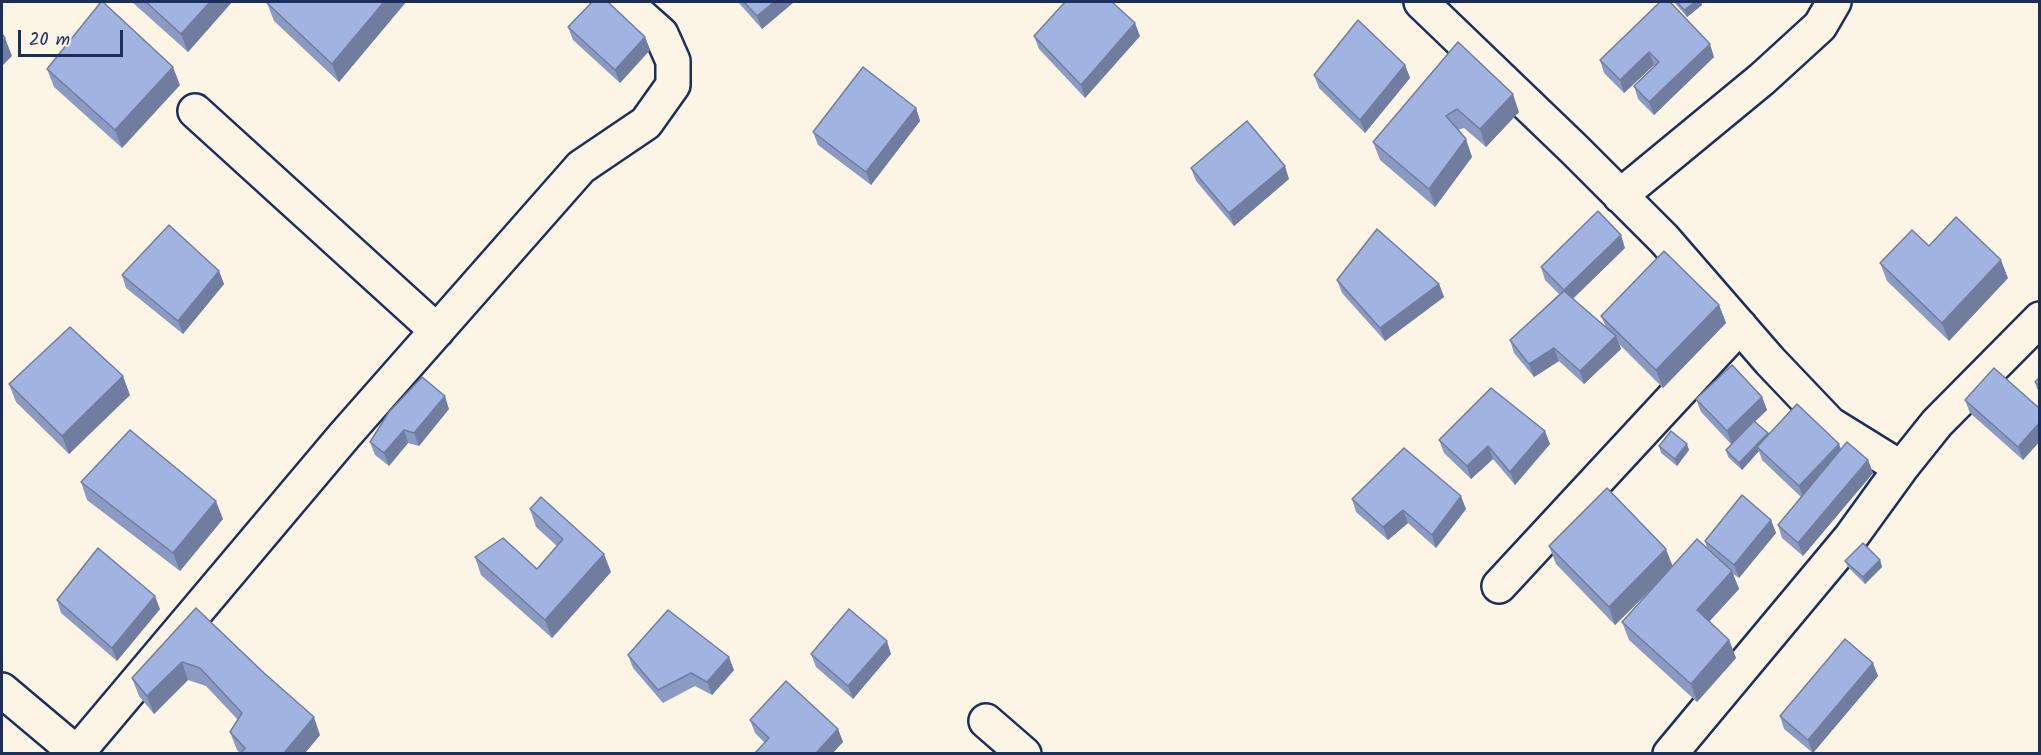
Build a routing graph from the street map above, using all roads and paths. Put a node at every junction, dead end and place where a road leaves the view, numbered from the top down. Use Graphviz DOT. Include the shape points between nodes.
graph roads {
  1 [pos="625,2"];
  2 [pos="1421,2"];
  3 [pos="1834,2"];
  4 [pos="195,111"];
  5 [pos="1620,196"];
  6 [pos="2040,319"];
  7 [pos="1740,326"];
  8 [pos="437,331"];
  9 [pos="1901,468"];
  10 [pos="1499,586"];
  11 [pos="2,690"];
  12 [pos="986,721"];
  13 [pos="78,753"];
  14 [pos="1024,753"];
  15 [pos="1670,753"];
  1 -- 8 [label="street" via="661,34 673,61 673,85 646,123 581,167"];
  2 -- 5 [label="street"];
  3 -- 5 [label="street" via="1820,26 1762,79"];
  4 -- 8 [label="street"];
  5 -- 7 [label="street" via="1664,239"];
  6 -- 9 [label="street" via="1937,423"];
  7 -- 9 [label="street" via="1830,424"];
  7 -- 10 [label="street"];
  8 -- 13 [label="street"];
  9 -- 15 [label="street" via="1851,537"];
  11 -- 13 [label="street"];
  12 -- 14 [label="street"];
}
